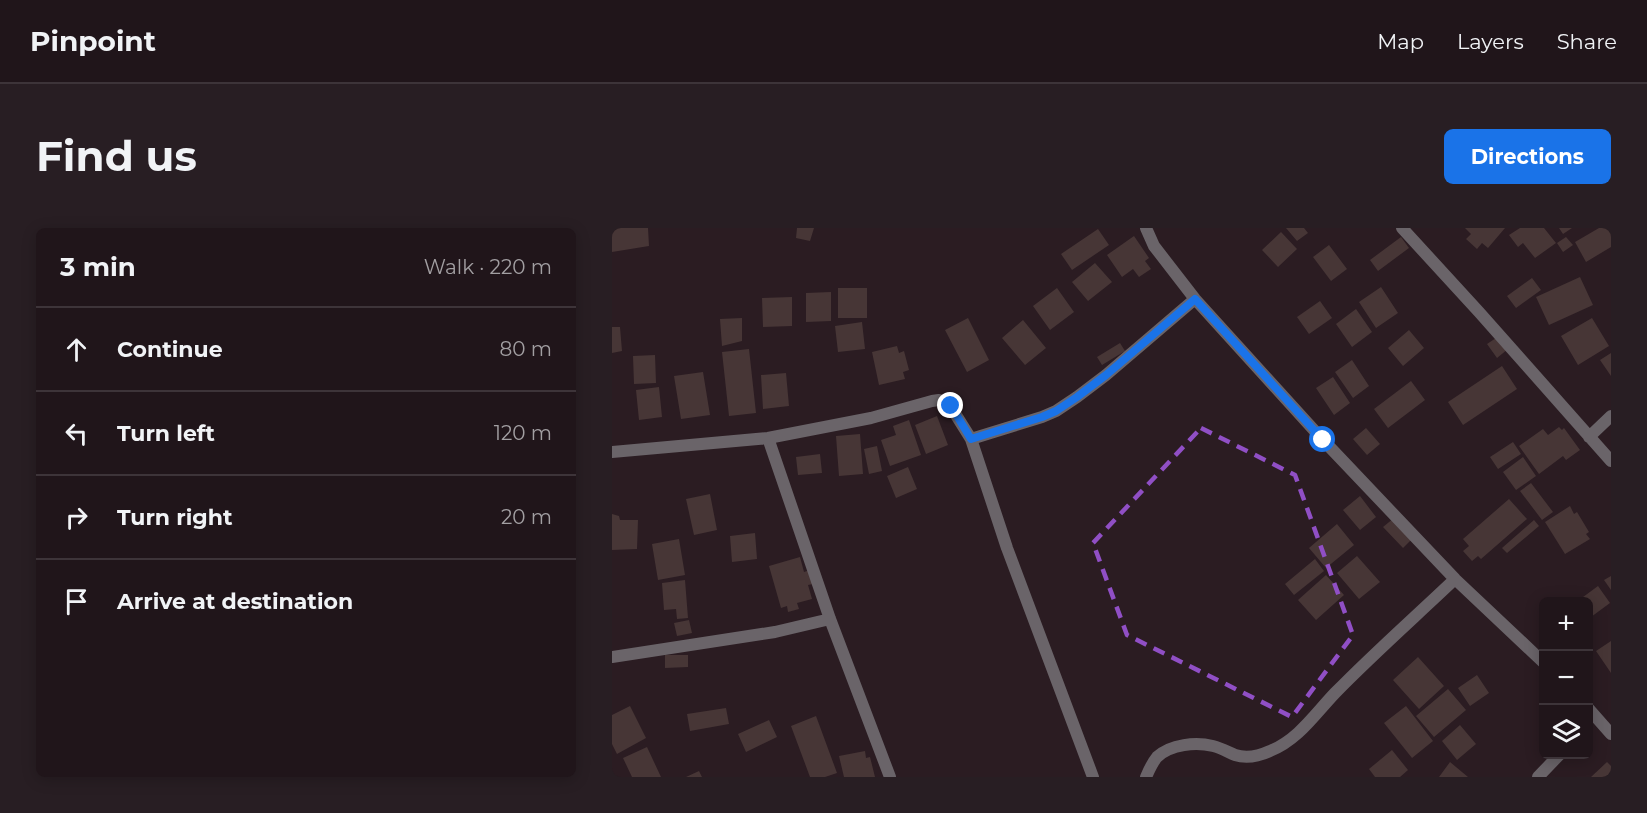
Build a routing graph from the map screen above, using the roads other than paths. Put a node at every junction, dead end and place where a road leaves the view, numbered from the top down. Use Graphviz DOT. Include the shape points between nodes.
graph roads {
  1 [pos="1146,228"];
  2 [pos="1402,228"];
  3 [pos="1195,299"];
  4 [pos="1611,416"];
  5 [pos="1589,437"];
  6 [pos="768,438"];
  7 [pos="971,439"];
  8 [pos="612,452"];
  9 [pos="1611,461"];
  10 [pos="1455,579"];
  11 [pos="830,619"];
  12 [pos="612,657"];
  13 [pos="1539,658"];
  14 [pos="1593,717"];
  15 [pos="1611,734"];
  16 [pos="1555,759"];
  17 [pos="890,777"];
  18 [pos="1093,777"];
  19 [pos="1146,777"];
  20 [pos="1538,777"];
  1 -- 3 [label="street" via="1154,246"];
  2 -- 5 [label="street"];
  3 -- 7 [label="street" via="1106,375 1056,411"];
  3 -- 10 [label="street"];
  4 -- 5 [label="street"];
  5 -- 9 [label="street"];
  6 -- 7 [label="street" via="939,400 951,406"];
  6 -- 8 [label="street"];
  6 -- 11 [label="street"];
  7 -- 18 [label="street" via="1007,548"];
  10 -- 13 [label="street"];
  10 -- 19 [label="street" via="1335,693 1303,729 1274,750 1238,756 1213,746 1181,745 1157,757"];
  11 -- 12 [label="street" via="775,632"];
  11 -- 17 [label="street"];
  14 -- 15 [label="street"];
  16 -- 20 [label="street"];
}
